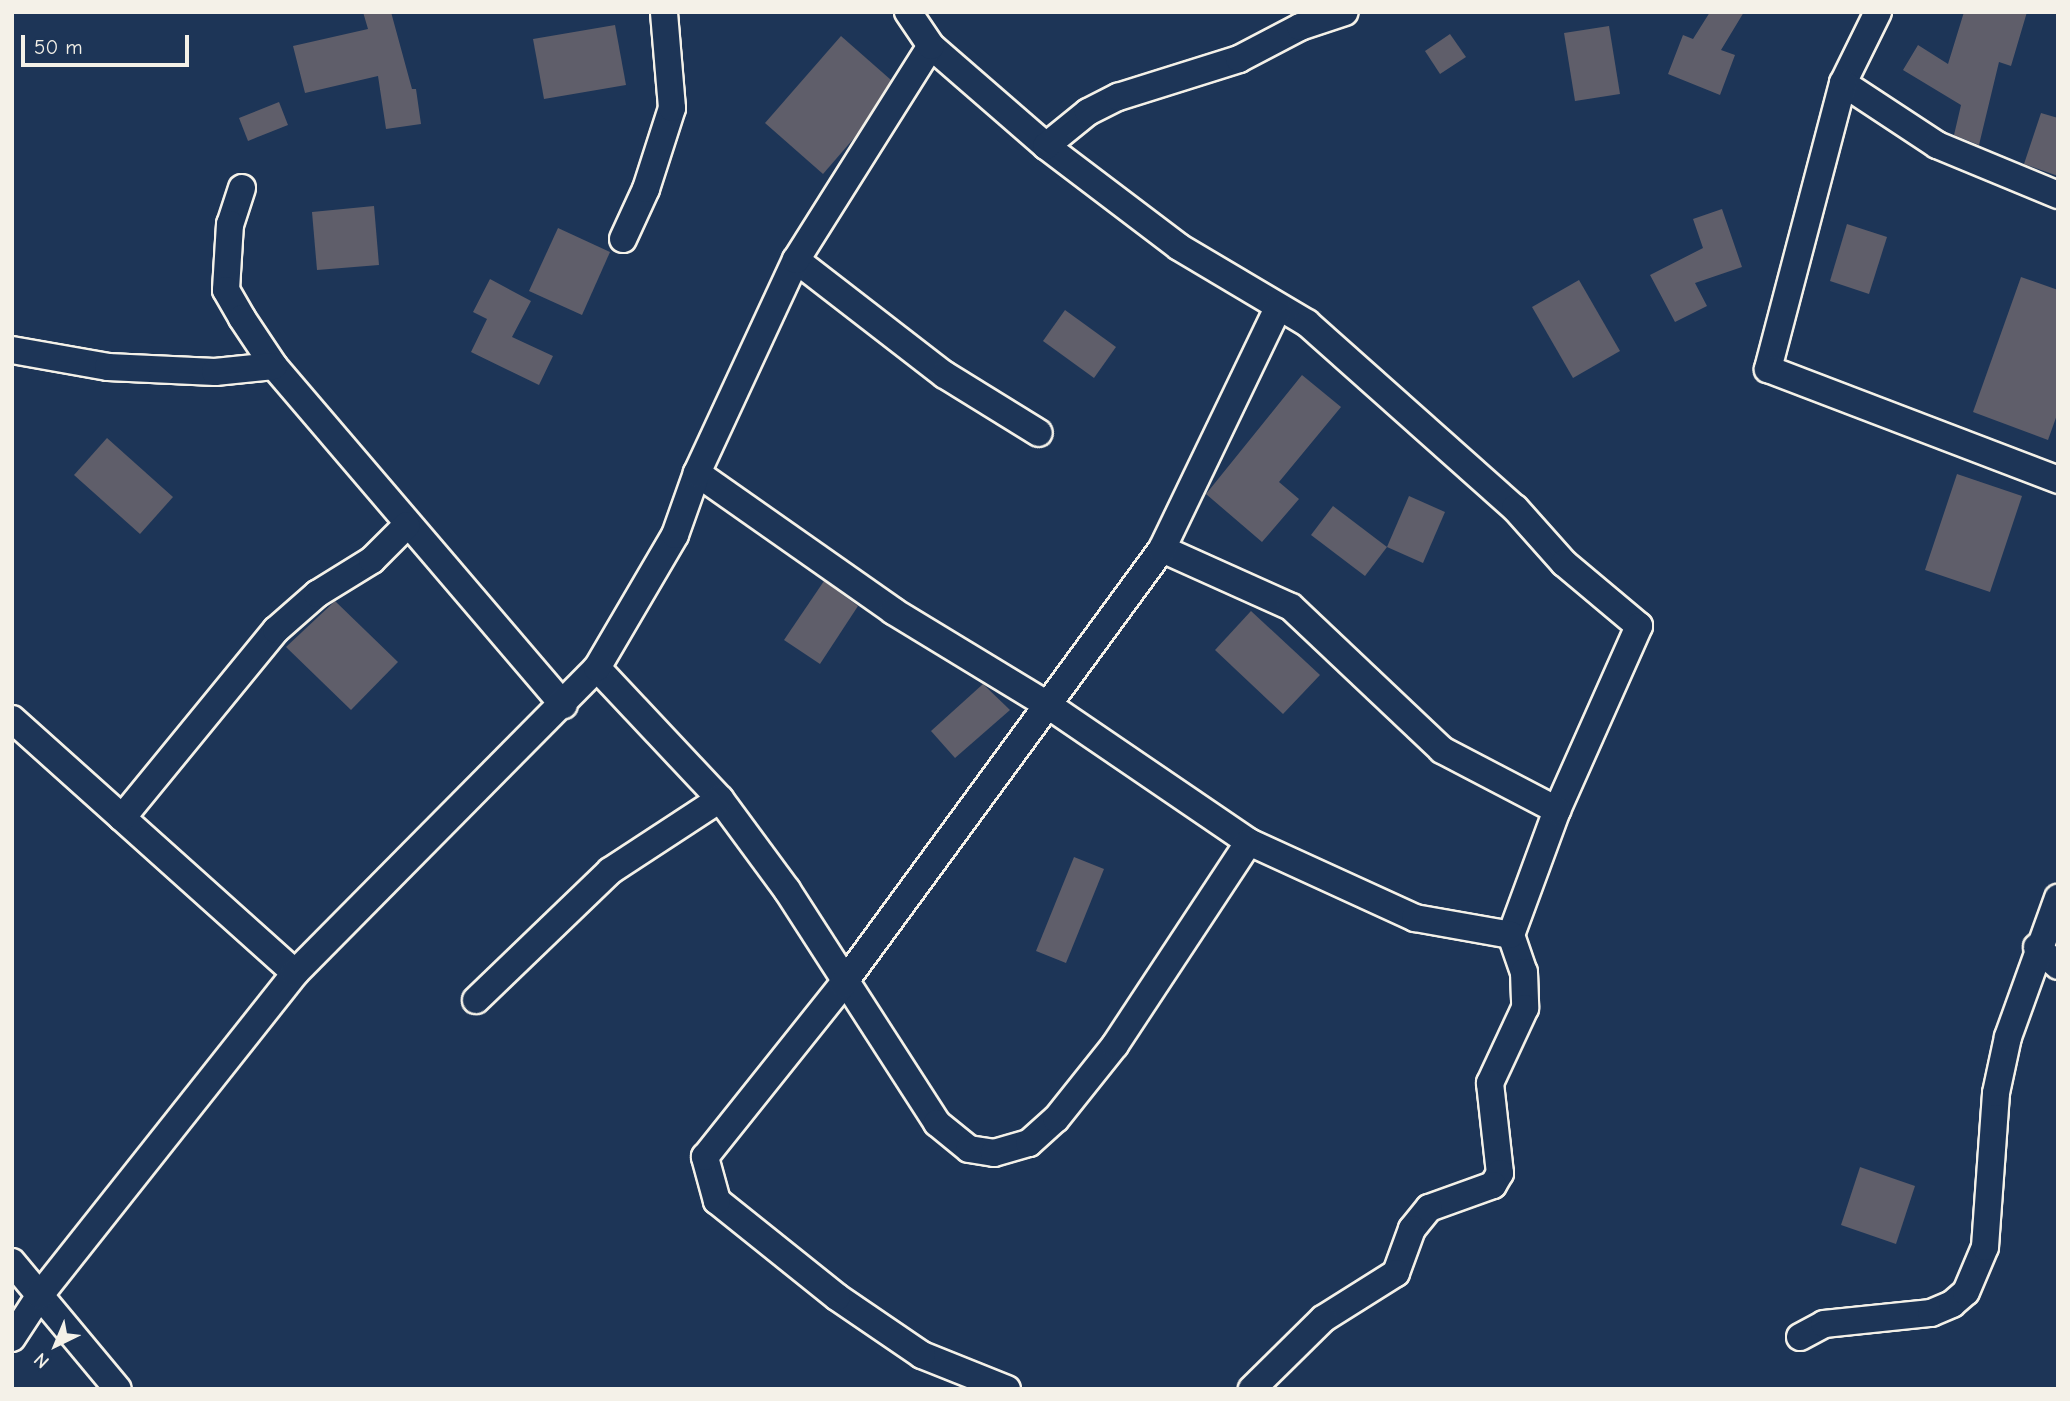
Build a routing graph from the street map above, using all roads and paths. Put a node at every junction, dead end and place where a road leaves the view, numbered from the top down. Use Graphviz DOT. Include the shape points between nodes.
graph roads {
  1 [pos="664,12"];
  2 [pos="908,12"];
  3 [pos="1345,12"];
  4 [pos="1878,12"];
  5 [pos="931,46"];
  6 [pos="1843,83"];
  7 [pos="1046,146"];
  8 [pos="242,188"];
  9 [pos="2058,195"];
  10 [pos="623,239"];
  11 [pos="796,260"];
  12 [pos="1278,308"];
  13 [pos="12,350"];
  14 [pos="274,366"];
  15 [pos="1039,433"];
  16 [pos="697,473"];
  17 [pos="2058,481"];
  18 [pos="407,525"];
  19 [pos="1162,549"];
  20 [pos="597,668"];
  21 [pos="564,705"];
  22 [pos="1051,707"];
  23 [pos="12,719"];
  24 [pos="720,799"];
  25 [pos="1557,810"];
  26 [pos="122,818"];
  27 [pos="1249,842"];
  28 [pos="2058,898"];
  29 [pos="1511,935"];
  30 [pos="2037,947"];
  31 [pos="2058,966"];
  32 [pos="295,973"];
  33 [pos="844,984"];
  34 [pos="476,1000"];
  35 [pos="12,1262"];
  36 [pos="40,1295"];
  37 [pos="1800,1337"];
  38 [pos="12,1338"];
  39 [pos="118,1389"];
  40 [pos="1007,1389"];
  41 [pos="1252,1389"];
  1 -- 10 [label="street" via="673,108 646,189"];
  2 -- 5 [label="street"];
  3 -- 7 [label="street" via="1300,27 1239,60 1118,97 1088,112"];
  4 -- 6 [label="street"];
  5 -- 7 [label="street"];
  5 -- 11 [label="street"];
  6 -- 9 [label="street" via="1937,145"];
  6 -- 17 [label="street" via="1768,369"];
  7 -- 12 [label="street" via="1179,247"];
  8 -- 14 [label="street" via="230,224 226,290"];
  11 -- 15 [label="street" via="945,375"];
  11 -- 16 [label="street"];
  12 -- 19 [label="street"];
  12 -- 25 [label="street" via="1307,323 1374,380 1515,508 1564,563 1639,626"];
  13 -- 14 [label="street" via="108,368 215,372"];
  14 -- 18 [label="street"];
  16 -- 20 [label="street" via="675,535"];
  16 -- 22 [label="street" via="893,611"];
  18 -- 21 [label="street"];
  18 -- 26 [label="street" via="372,560 317,594 276,630"];
  19 -- 22 [label="street"];
  19 -- 25 [label="street" via="1291,607 1442,750"];
  20 -- 21 [label="street"];
  20 -- 24 [label="street"];
  21 -- 32 [label="street"];
  22 -- 27 [label="street"];
  22 -- 33 [label="street"];
  23 -- 26 [label="street"];
  24 -- 33 [label="street" via="787,890"];
  24 -- 34 [label="street" via="610,871"];
  25 -- 29 [label="street"];
  26 -- 32 [label="street"];
  27 -- 29 [label="street" via="1415,918"];
  27 -- 33 [label="street" via="1115,1045 1056,1119 1029,1143 994,1153 969,1149 951,1136 937,1123"];
  28 -- 30 [label="street"];
  29 -- 41 [label="street" via="1524,972 1525,1008 1490,1083 1500,1172 1493,1185 1429,1208 1412,1229 1396,1273 1322,1320"];
  30 -- 31 [label="street"];
  30 -- 37 [label="street" via="2001,1071 1986,1247 1966,1292 1931,1313 1824,1324"];
  32 -- 36 [label="street"];
  33 -- 40 [label="street" via="705,1157 709,1181 718,1201 837,1297 922,1355"];
  35 -- 36 [label="street"];
  36 -- 38 [label="street"];
  36 -- 39 [label="street"];
}
